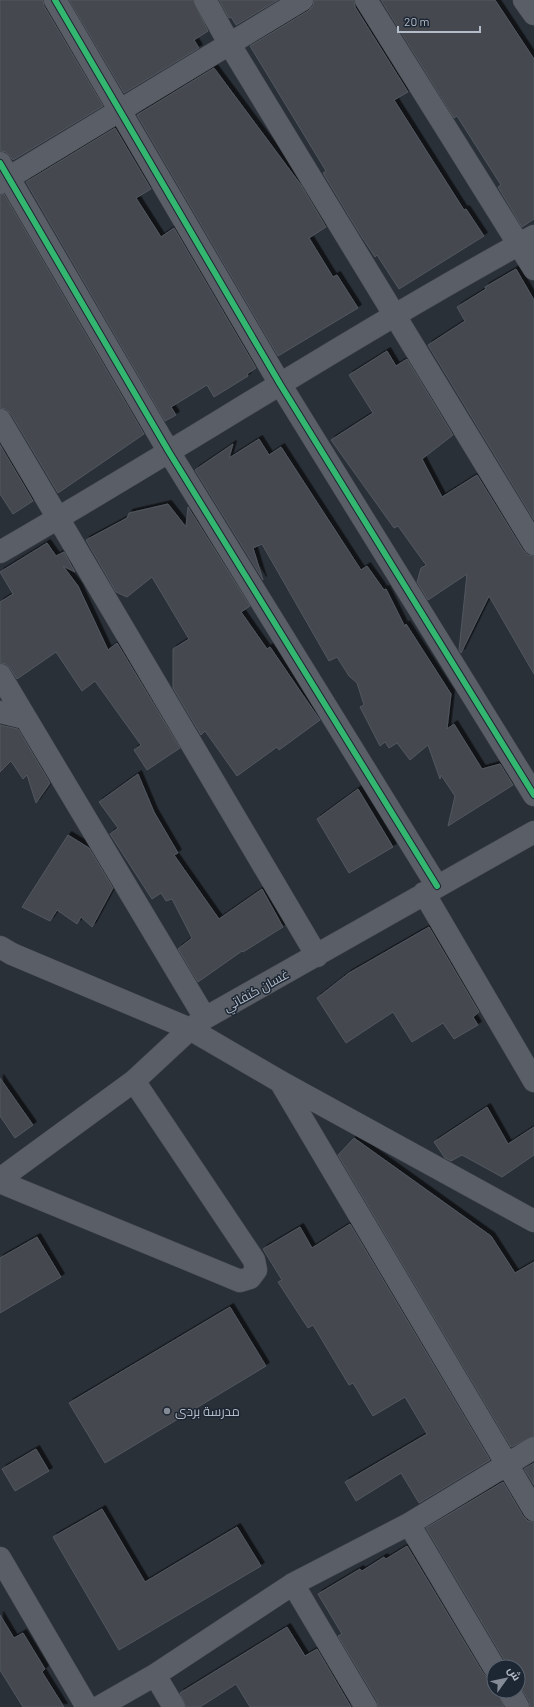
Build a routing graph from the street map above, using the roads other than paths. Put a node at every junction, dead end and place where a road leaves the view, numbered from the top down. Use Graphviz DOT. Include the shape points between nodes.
graph roads {
  1 [pos="55,0"];
  2 [pos="205,0"];
  3 [pos="302,0"];
  4 [pos="366,0"];
  5 [pos="524,0"];
  6 [pos="534,14"];
  7 [pos="230,45"];
  8 [pos="120,110"];
  9 [pos="3,175"];
  10 [pos="526,240"];
  11 [pos="534,268"];
  12 [pos="394,316"];
  13 [pos="280,384"];
  14 [pos="0,420"];
  15 [pos="169,452"];
  16 [pos="59,518"];
  17 [pos="534,544"];
  18 [pos="0,552"];
  19 [pos="0,675"];
  20 [pos="0,712"];
  21 [pos="26,718"];
  22 [pos="534,795"];
  23 [pos="534,832"];
  24 [pos="430,889"];
  25 [pos="4,955"];
  26 [pos="317,956"];
  27 [pos="197,1023"];
  28 [pos="134,1081"];
  29 [pos="534,1081"];
  30 [pos="281,1082"];
  31 [pos="0,1180"];
  32 [pos="531,1223"];
  33 [pos="534,1448"];
  34 [pos="506,1464"];
  35 [pos="534,1510"];
  36 [pos="409,1524"];
  37 [pos="0,1558"];
  38 [pos="293,1584"];
  39 [pos="489,1659"];
  40 [pos="155,1676"];
  41 [pos="87,1707"];
  42 [pos="99,1707"];
  43 [pos="174,1707"];
  44 [pos="366,1707"];
  1 -- 8 [label="street"];
  2 -- 7 [label="street"];
  3 -- 7 [label="street"];
  4 -- 10 [label="street"];
  5 -- 6 [label="street"];
  7 -- 8 [label="street"];
  7 -- 12 [label="street"];
  8 -- 9 [label="street"];
  8 -- 13 [label="street"];
  9 -- 15 [label="street"];
  10 -- 11 [label="street"];
  10 -- 12 [label="street"];
  12 -- 13 [label="street"];
  12 -- 17 [label="street"];
  13 -- 15 [label="street"];
  13 -- 22 [label="street"];
  14 -- 16 [label="street"];
  15 -- 16 [label="street"];
  15 -- 24 [label="street"];
  16 -- 18 [label="street"];
  16 -- 26 [label="street"];
  19 -- 21 [label="street"];
  20 -- 21 [label="street"];
  21 -- 27 [label="street"];
  23 -- 24 [label="street, غسان كنفاتي"];
  24 -- 26 [label="street, غسان كنفاتي"];
  24 -- 29 [label="street"];
  25 -- 27 [label="street"];
  26 -- 27 [label="street, غسان كنفاتي"];
  27 -- 28 [label="street, غسان كنفاتي"];
  27 -- 30 [label="street"];
  28 -- 31 [label="street, غسان كنفاتي"];
  28 -- 31 [label="street" via="254,1260 256,1270 250,1278 240,1281"];
  30 -- 32 [label="street"];
  30 -- 34 [label="street"];
  33 -- 34 [label="street"];
  34 -- 35 [label="street"];
  34 -- 36 [label="street"];
  36 -- 38 [label="street"];
  36 -- 39 [label="street"];
  37 -- 41 [label="street"];
  38 -- 40 [label="street"];
  38 -- 44 [label="street"];
  40 -- 42 [label="street"];
  40 -- 43 [label="street"];
}
